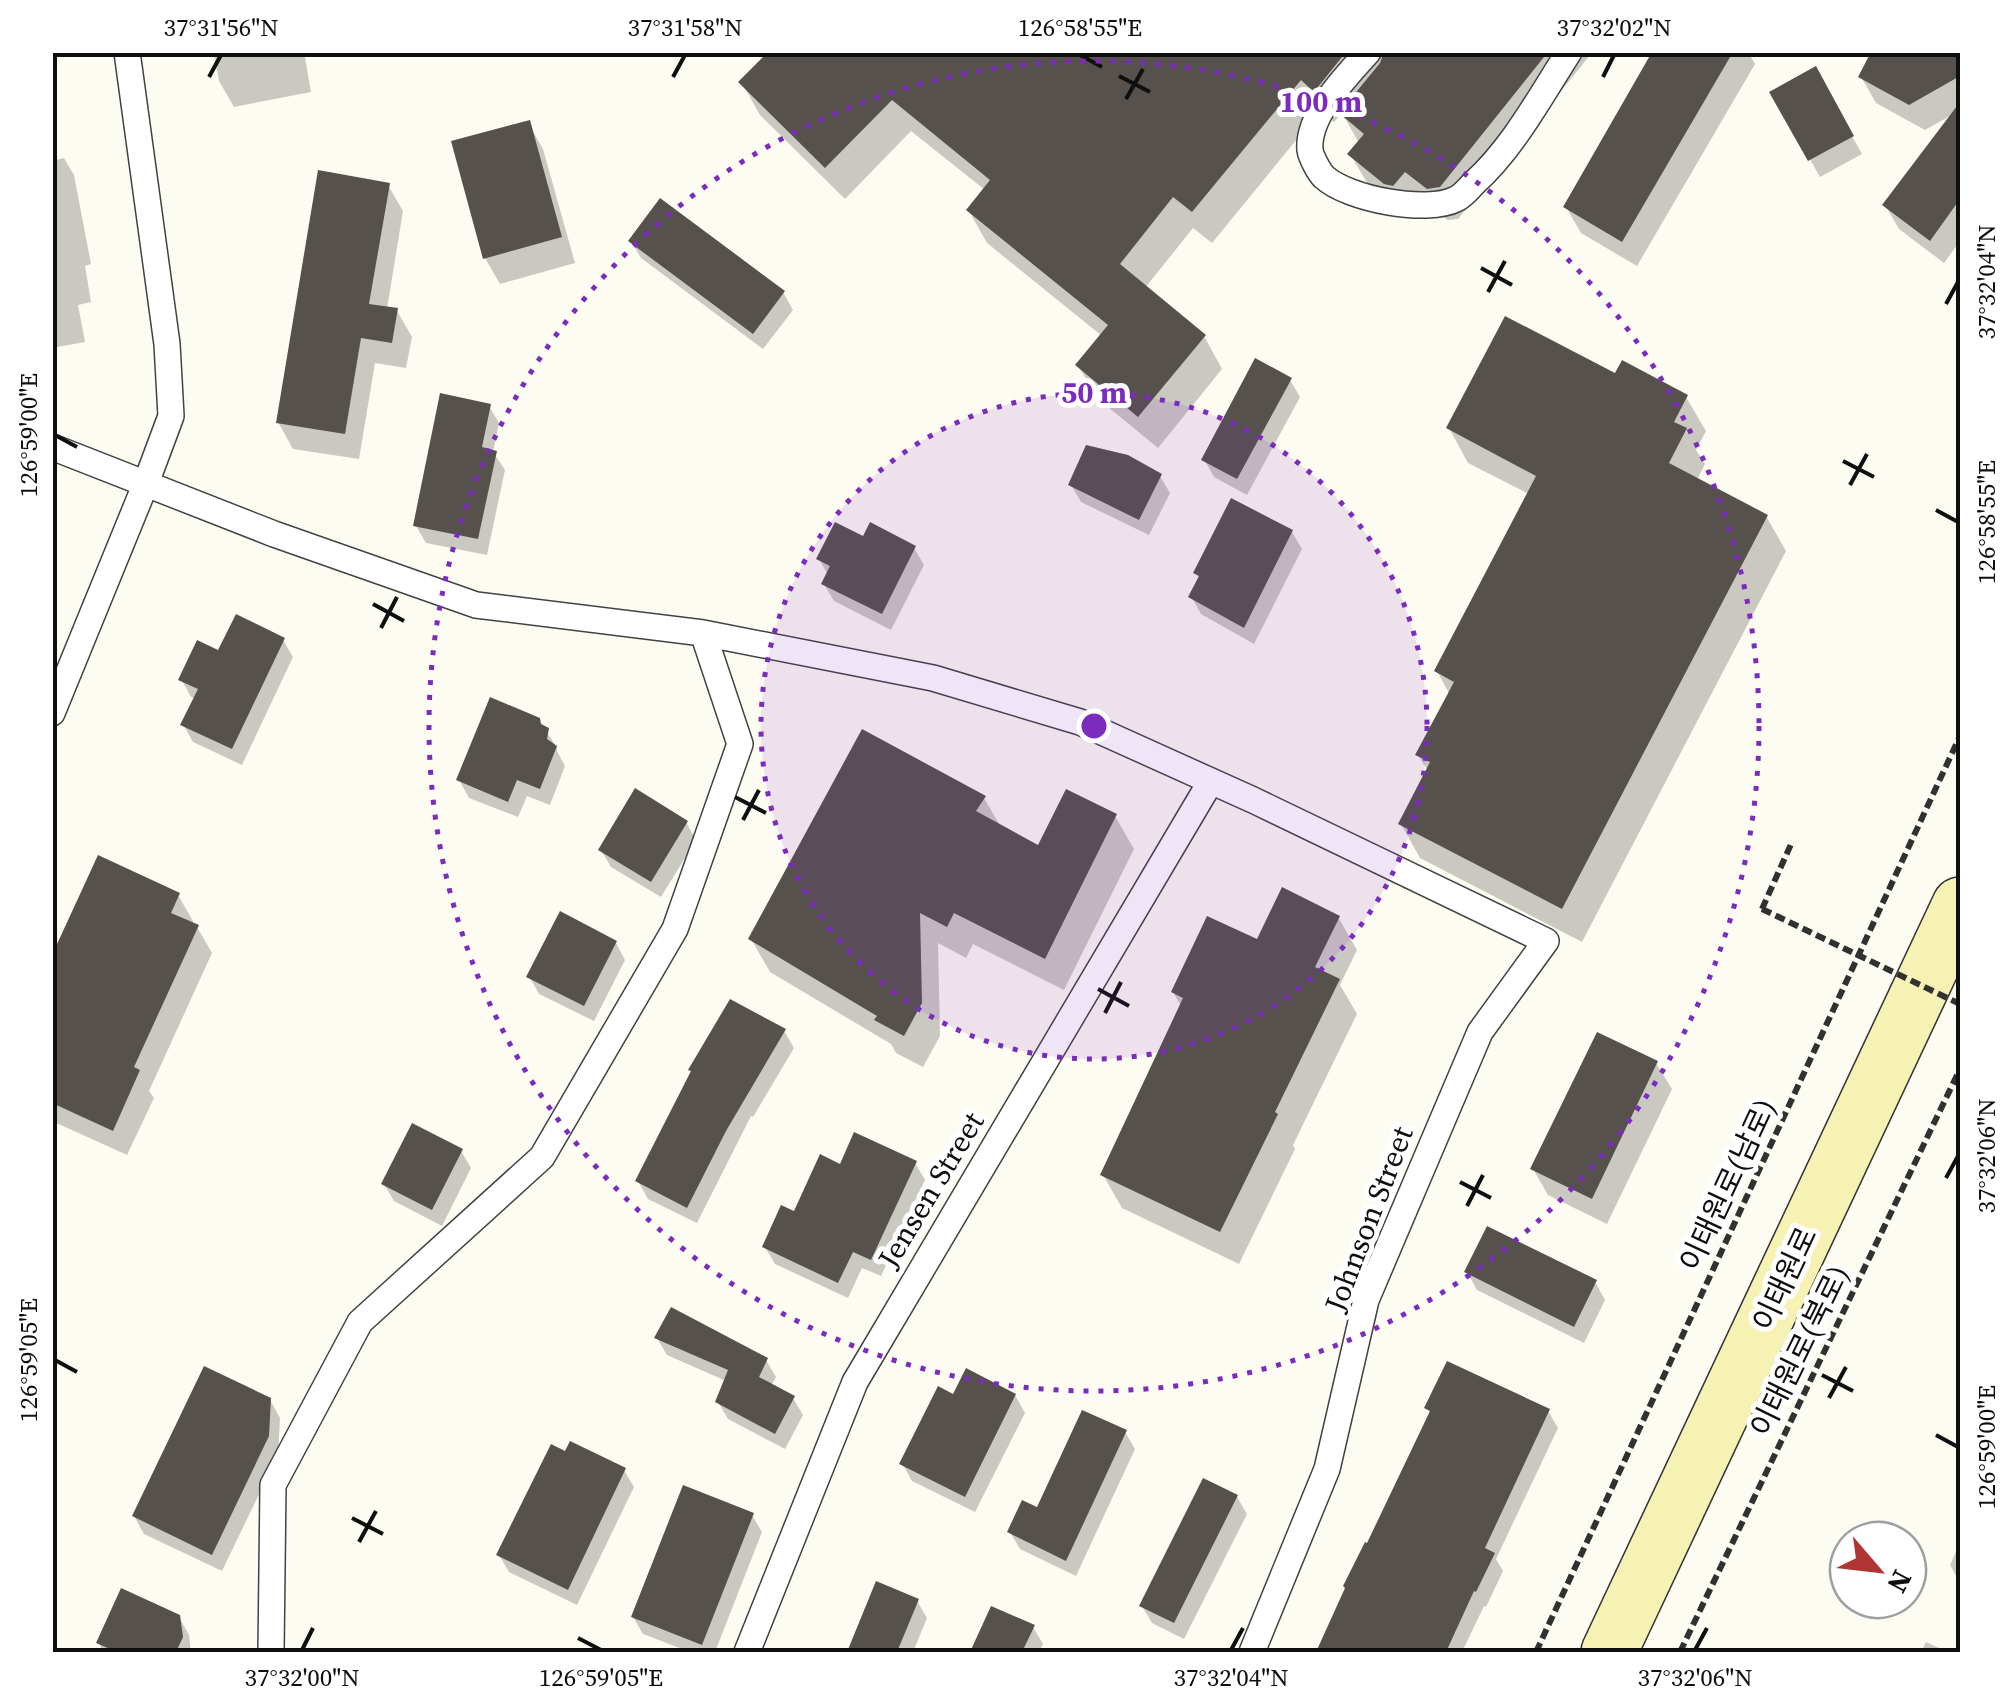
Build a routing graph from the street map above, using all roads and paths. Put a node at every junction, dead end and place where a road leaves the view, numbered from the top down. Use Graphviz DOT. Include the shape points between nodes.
graph roads {
  1 [pos="127,52"];
  2 [pos="1368,52"];
  3 [pos="1569,52"];
  4 [pos="52,447"];
  5 [pos="146,484"];
  6 [pos="703,633"];
  7 [pos="52,713"];
  8 [pos="1960,736"];
  9 [pos="1211,781"];
  10 [pos="1792,842"];
  11 [pos="1960,904"];
  12 [pos="1960,1004"];
  13 [pos="1960,1069"];
  14 [pos="270,1652"];
  15 [pos="746,1652"];
  16 [pos="1252,1652"];
  17 [pos="1536,1652"];
  18 [pos="1609,1652"];
  19 [pos="1680,1652"];
  1 -- 5 [label="lane" via="171,416"];
  2 -- 3 [label="lane" via="1316,118 1310,150 1321,175 1342,188 1386,202 1432,205 1457,198 1484,173"];
  4 -- 5 [label="lane"];
  5 -- 6 [label="lane" via="476,605"];
  5 -- 7 [label="lane"];
  6 -- 9 [label="lane" via="932,678 1080,722"];
  6 -- 14 [label="lane" via="740,744 676,929 542,1156 360,1322 273,1485"];
  8 -- 17 [label="path, 이태원로(남로)"];
  9 -- 15 [label="lane, Jensen Street" via="855,1382"];
  9 -- 16 [label="lane, Johnson Street" via="1546,941 1480,1032 1366,1300 1327,1469"];
  10 -- 12 [label="path, bridge" via="1762,909"];
  11 -- 18 [label="main road, 이태원로"];
  13 -- 19 [label="path, 이태원로(북로)"];
}
